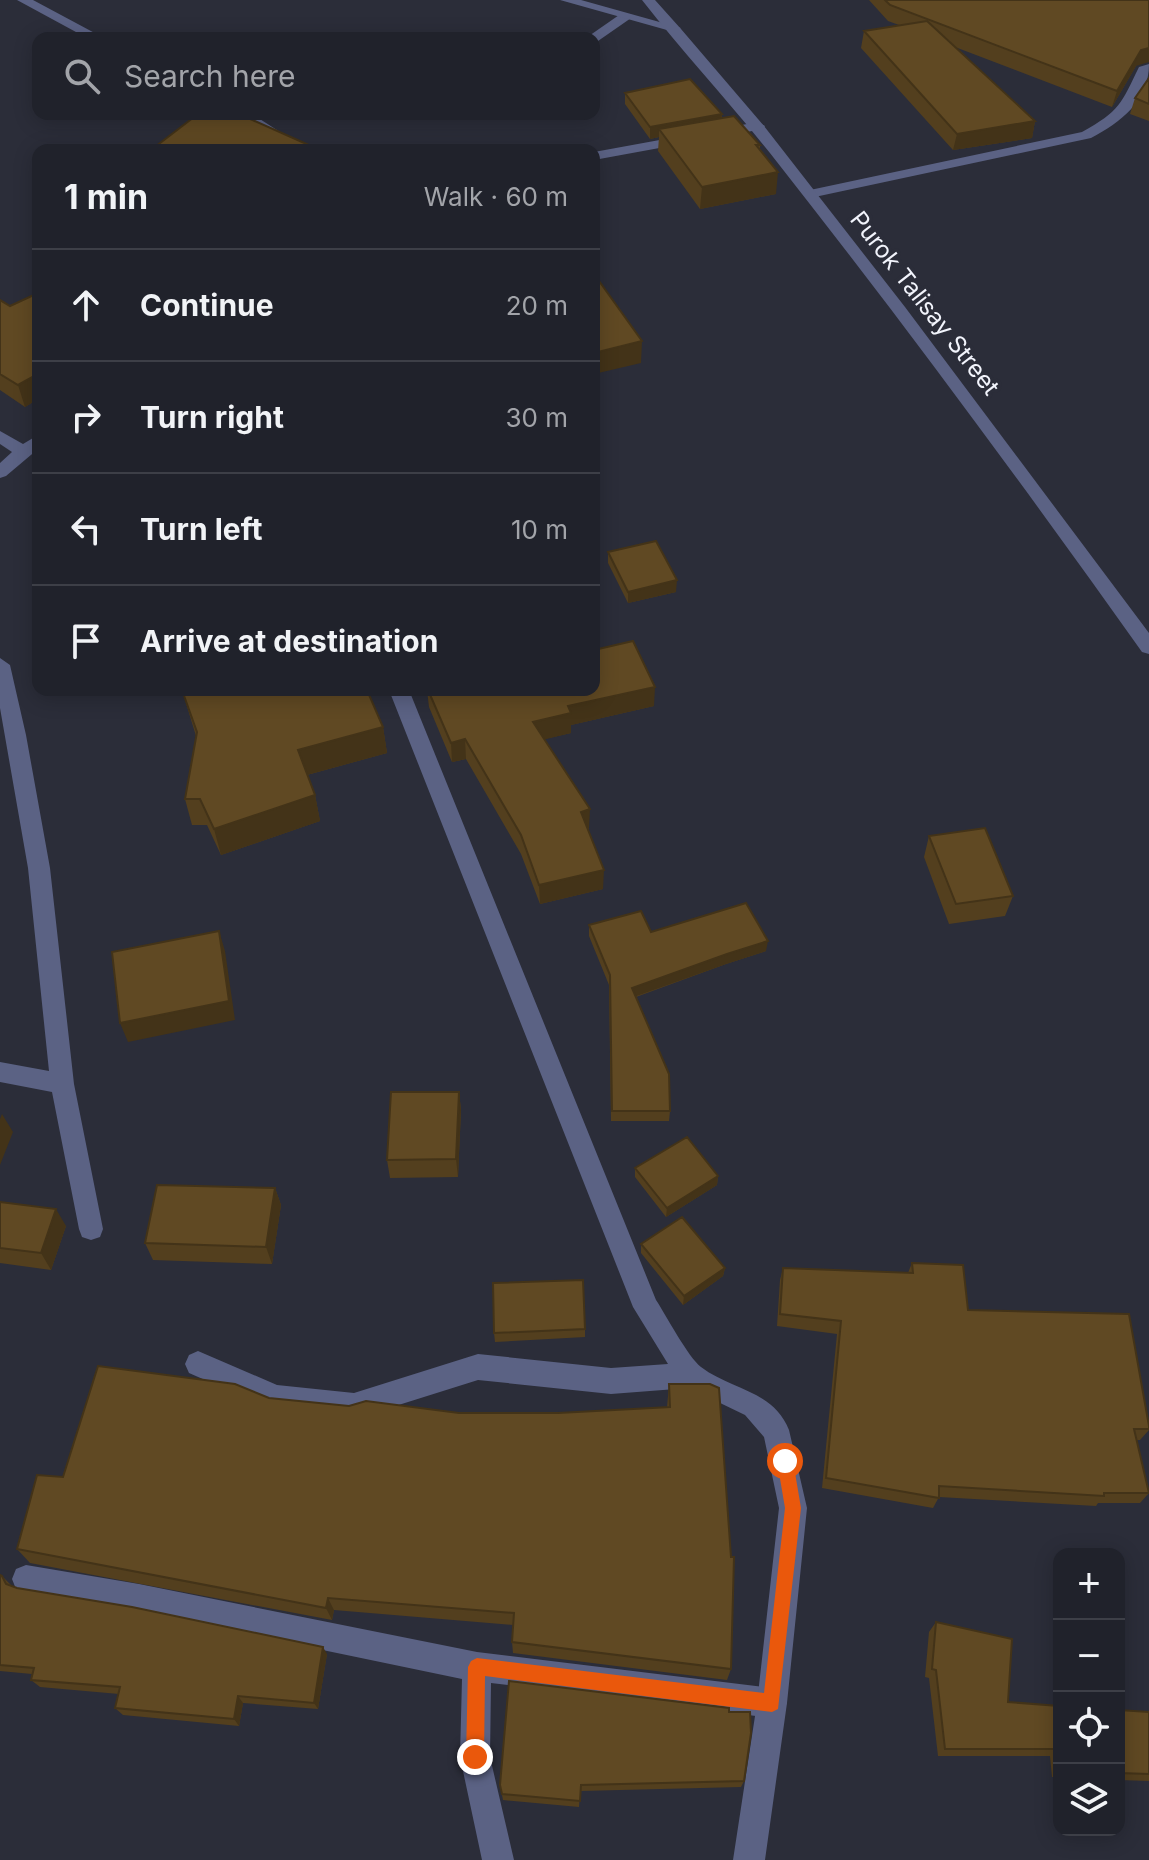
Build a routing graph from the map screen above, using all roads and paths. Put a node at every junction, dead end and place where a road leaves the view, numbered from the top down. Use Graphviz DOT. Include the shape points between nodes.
graph roads {
  1 [pos="23,0"];
  2 [pos="566,0"];
  3 [pos="648,0"];
  4 [pos="627,16"];
  5 [pos="674,28"];
  6 [pos="85,32"];
  7 [pos="600,33"];
  8 [pos="1149,68"];
  9 [pos="252,120"];
  10 [pos="758,126"];
  11 [pos="291,144"];
  12 [pos="600,155"];
  13 [pos="810,194"];
  14 [pos="0,436"];
  15 [pos="32,444"];
  16 [pos="22,451"];
  17 [pos="0,472"];
  18 [pos="1149,647"];
  19 [pos="0,665"];
  20 [pos="401,696"];
  21 [pos="0,1072"];
  22 [pos="62,1084"];
  23 [pos="91,1229"];
  24 [pos="198,1364"];
  25 [pos="690,1375"];
  26 [pos="26,1579"];
  27 [pos="477,1667"];
  28 [pos="772,1703"];
  29 [pos="498,1860"];
  30 [pos="749,1860"];
  1 -- 6 [label="street"];
  2 -- 4 [label="street"];
  3 -- 5 [label="street, Purok Talisay Street"];
  4 -- 5 [label="street"];
  4 -- 7 [label="street"];
  5 -- 10 [label="street, Purok Talisay Street"];
  8 -- 13 [label="street" via="1115,120 1086,135"];
  9 -- 11 [label="street"];
  10 -- 12 [label="street"];
  10 -- 13 [label="street, Purok Talisay Street"];
  13 -- 18 [label="street, Purok Talisay Street" via="992,430"];
  14 -- 16 [label="street"];
  15 -- 16 [label="street"];
  16 -- 17 [label="street"];
  19 -- 22 [label="street" via="39,868"];
  20 -- 25 [label="street" via="646,1307"];
  21 -- 22 [label="street"];
  22 -- 23 [label="street"];
  24 -- 25 [label="street" via="276,1398 354,1406 478,1367 611,1381"];
  25 -- 28 [label="street" via="754,1406 776,1430 785,1461 793,1508"];
  26 -- 27 [label="street"];
  27 -- 28 [label="street"];
  27 -- 29 [label="street" via="475,1757"];
  28 -- 30 [label="street"];
}
